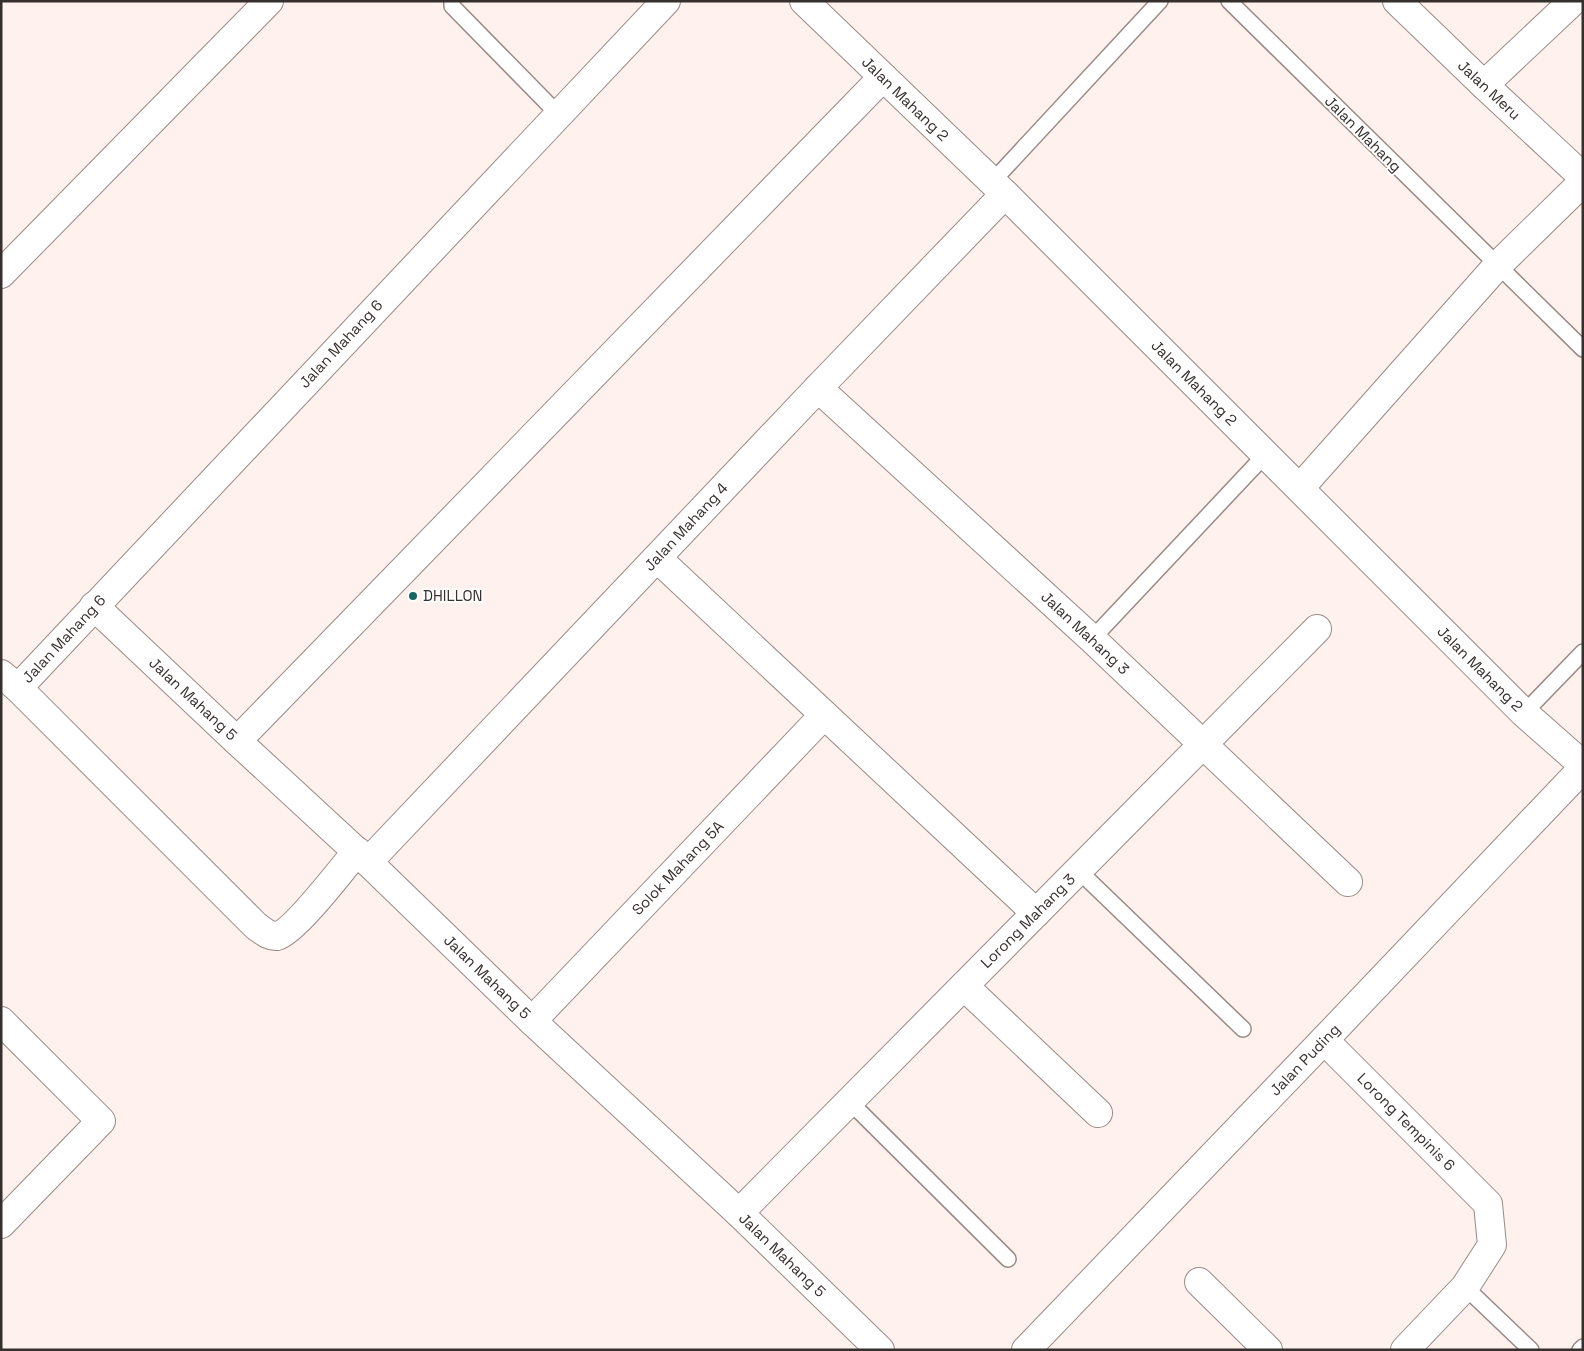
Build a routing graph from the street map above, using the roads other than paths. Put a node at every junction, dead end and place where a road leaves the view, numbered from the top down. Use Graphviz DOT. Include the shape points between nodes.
graph roads {
  1 [pos="269,1"];
  2 [pos="452,1"];
  3 [pos="666,1"];
  4 [pos="804,1"];
  5 [pos="1160,1"];
  6 [pos="1229,1"];
  7 [pos="1397,1"];
  8 [pos="1573,1"];
  9 [pos="883,78"];
  10 [pos="1484,85"];
  11 [pos="558,114"];
  12 [pos="1583,177"];
  13 [pos="1583,182"];
  14 [pos="999,188"];
  15 [pos="1497,266"];
  16 [pos="1,274"];
  17 [pos="1583,349"];
  18 [pos="818,388"];
  19 [pos="1265,455"];
  20 [pos="1300,488"];
  21 [pos="658,558"];
  22 [pos="94,606"];
  23 [pos="1317,629"];
  24 [pos="1092,639"];
  25 [pos="1583,652"];
  26 [pos="10,681"];
  27 [pos="1524,713"];
  28 [pos="824,715"];
  29 [pos="237,740"];
  30 [pos="1202,745"];
  31 [pos="1583,767"];
  32 [pos="363,857"];
  33 [pos="1078,870"];
  34 [pos="1348,882"];
  35 [pos="1036,913"];
  36 [pos="964,986"];
  37 [pos="532,1020"];
  38 [pos="1,1021"];
  39 [pos="1243,1029"];
  40 [pos="1324,1040"];
  41 [pos="850,1102"];
  42 [pos="1098,1113"];
  43 [pos="739,1213"];
  44 [pos="1,1224"];
  45 [pos="1008,1259"];
  46 [pos="1199,1282"];
  47 [pos="1465,1287"];
  48 [pos="1583,1347"];
  49 [pos="880,1350"];
  50 [pos="1026,1350"];
  51 [pos="1268,1350"];
  52 [pos="1405,1350"];
  53 [pos="1531,1350"];
  54 [pos="1580,1350"];
  1 -- 16 [label="street"];
  2 -- 11 [label="lane" via="452,6"];
  3 -- 11 [label="street, Jalan Mahang 6"];
  4 -- 9 [label="street, Jalan Mahang 2"];
  5 -- 14 [label="lane"];
  6 -- 15 [label="lane, Jalan Mahang"];
  7 -- 10 [label="street, Jalan Meru"];
  8 -- 10 [label="street"];
  9 -- 14 [label="street, Jalan Mahang 2"];
  9 -- 29 [label="street"];
  10 -- 12 [label="street, Jalan Meru"];
  11 -- 22 [label="street, Jalan Mahang 6"];
  13 -- 15 [label="street"];
  14 -- 18 [label="street, Jalan Mahang 4"];
  14 -- 19 [label="street, Jalan Mahang 2"];
  15 -- 17 [label="lane, Jalan Mahang"];
  15 -- 20 [label="street"];
  18 -- 21 [label="street, Jalan Mahang 4"];
  18 -- 24 [label="street, Jalan Mahang 3"];
  19 -- 20 [label="street, Jalan Mahang 2"];
  19 -- 24 [label="lane"];
  20 -- 27 [label="street, Jalan Mahang 2"];
  21 -- 28 [label="street"];
  21 -- 32 [label="street, Jalan Mahang 4"];
  22 -- 26 [label="street, Jalan Mahang 6"];
  22 -- 29 [label="street, Jalan Mahang 5"];
  23 -- 30 [label="street, Lorong Mahang 3"];
  24 -- 30 [label="street, Jalan Mahang 3"];
  25 -- 27 [label="lane"];
  26 -- 32 [label="street, Jalan Mahang 4" via="256,926 269,934 276,936 287,930"];
  27 -- 31 [label="street, Jalan Mahang 2"];
  28 -- 35 [label="street"];
  28 -- 37 [label="street, Solok Mahang 5A"];
  29 -- 32 [label="street, Jalan Mahang 5"];
  30 -- 33 [label="street, Lorong Mahang 3"];
  30 -- 34 [label="street, Jalan Mahang 3"];
  31 -- 40 [label="street, Jalan Puding"];
  32 -- 37 [label="street, Jalan Mahang 5"];
  33 -- 35 [label="street, Lorong Mahang 3"];
  33 -- 39 [label="lane"];
  35 -- 36 [label="street, Lorong Mahang 3"];
  36 -- 41 [label="street, Lorong Mahang 3"];
  36 -- 42 [label="street"];
  37 -- 43 [label="street, Jalan Mahang 5"];
  38 -- 44 [label="street" via="101,1121"];
  40 -- 47 [label="street, Lorong Tempinis 6" via="1488,1204 1492,1245"];
  40 -- 50 [label="street, Jalan Puding"];
  41 -- 43 [label="street, Lorong Mahang 3"];
  41 -- 45 [label="lane"];
  43 -- 49 [label="street, Jalan Mahang 5"];
  46 -- 51 [label="street"];
  47 -- 52 [label="street"];
  47 -- 53 [label="lane"];
  48 -- 54 [label="lane"];
}
